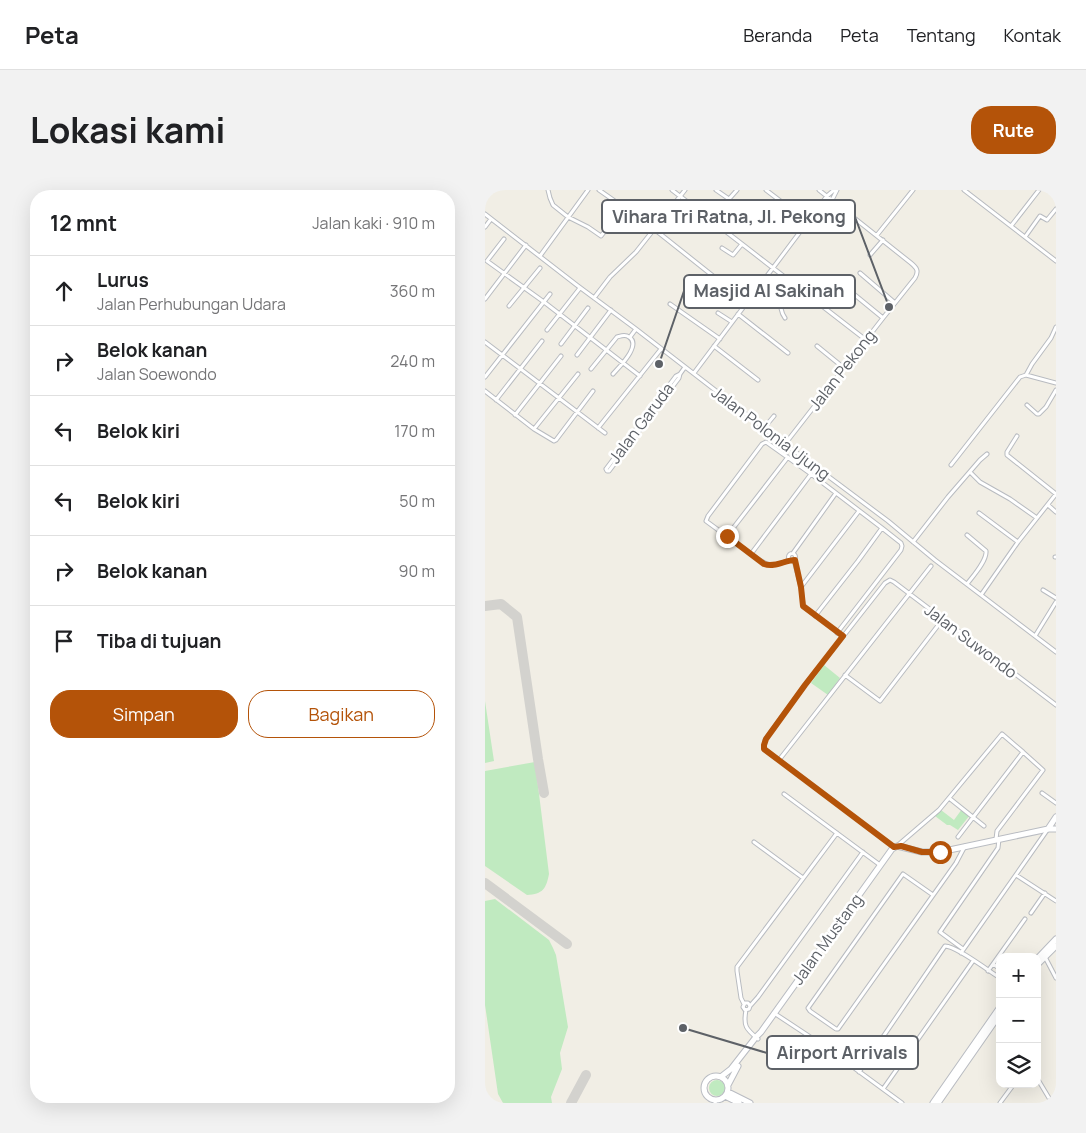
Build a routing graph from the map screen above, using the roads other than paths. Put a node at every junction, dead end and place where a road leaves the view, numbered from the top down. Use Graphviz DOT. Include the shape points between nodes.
graph roads {
  1 [pos="548,190"];
  2 [pos="588,190"];
  3 [pos="599,190"];
  4 [pos="672,190"];
  5 [pos="685,190"];
  6 [pos="716,190"];
  7 [pos="737,190"];
  8 [pos="765,190"];
  9 [pos="819,190"];
  10 [pos="835,190"];
  11 [pos="913,190"];
  12 [pos="964,190"];
  13 [pos="1039,190"];
  14 [pos="680,196"];
  15 [pos="827,196"];
  16 [pos="832,200"];
  17 [pos="619,204"];
  18 [pos="1056,209"];
  19 [pos="621,211"];
  20 [pos="485,214"];
  21 [pos="568,217"];
  22 [pos="491,219"];
  23 [pos="808,222"];
  24 [pos="1011,226"];
  25 [pos="485,227"];
  26 [pos="654,229"];
  27 [pos="877,235"];
  28 [pos="1025,237"];
  29 [pos="504,239"];
  30 [pos="883,240"];
  31 [pos="742,244"];
  32 [pos="526,246"];
  33 [pos="722,248"];
  34 [pos="870,255"];
  35 [pos="540,256"];
  36 [pos="1056,261"];
  37 [pos="486,262"];
  38 [pos="540,268"];
  39 [pos="773,268"];
  40 [pos="860,273"];
  41 [pos="504,274"];
  42 [pos="741,279"];
  43 [pos="759,286"];
  44 [pos="523,288"];
  45 [pos="580,288"];
  46 [pos="756,289"];
  47 [pos="801,290"];
  48 [pos="850,291"];
  49 [pos="551,294"];
  50 [pos="594,298"];
  51 [pos="485,299"];
  52 [pos="544,302"];
  53 [pos="747,303"];
  54 [pos="895,303"];
  55 [pos="670,304"];
  56 [pos="790,304"];
  57 [pos="509,306"];
  58 [pos="588,308"];
  59 [pos="611,310"];
  60 [pos="718,313"];
  61 [pos="559,314"];
  62 [pos="738,314"];
  63 [pos="785,318"];
  64 [pos="883,318"];
  65 [pos="732,322"];
  66 [pos="574,326"];
  67 [pos="1056,327"];
  68 [pos="636,329"];
  69 [pos="547,330"];
  70 [pos="630,337"];
  71 [pos="590,338"];
  72 [pos="720,339"];
  73 [pos="866,340"];
  74 [pos="542,341"];
  75 [pos="485,342"];
  76 [pos="561,344"];
  77 [pos="715,346"];
  78 [pos="817,346"];
  79 [pos="661,349"];
  80 [pos="606,350"];
  81 [pos="788,353"];
  82 [pos="503,355"];
  83 [pos="577,355"];
  84 [pos="561,356"];
  85 [pos="622,362"];
  86 [pos="685,367"];
  87 [pos="844,368"];
  88 [pos="520,369"];
  89 [pos="591,370"];
  90 [pos="578,374"];
  91 [pos="613,374"];
  92 [pos="694,374"];
  93 [pos="1026,375"];
  94 [pos="485,376"];
  95 [pos="640,376"];
  96 [pos="759,380"];
  97 [pos="1056,383"];
  98 [pos="539,384"];
  99 [pos="1056,390"];
  100 [pos="485,391"];
  101 [pos="593,391"];
  102 [pos="558,398"];
  103 [pos="496,400"];
  104 [pos="1027,405"];
  105 [pos="577,413"];
  106 [pos="515,415"];
  107 [pos="774,416"];
  108 [pos="598,428"];
  109 [pos="764,428"];
  110 [pos="534,429"];
  111 [pos="605,433"];
  112 [pos="1017,436"];
  113 [pos="785,444"];
  114 [pos="625,447"];
  115 [pos="987,454"];
  116 [pos="788,457"];
  117 [pos="951,465"];
  118 [pos="970,472"];
  119 [pos="811,474"];
  120 [pos="836,493"];
  121 [pos="1056,494"];
  122 [pos="1047,505"];
  123 [pos="859,511"];
  124 [pos="1056,512"];
  125 [pos="979,513"];
  126 [pos="1037,518"];
  127 [pos="882,528"];
  128 [pos="967,534"];
  129 [pos="727,536"];
  130 [pos="913,542"];
  131 [pos="1018,542"];
  132 [pos="751,554"];
  133 [pos="793,554"];
  134 [pos="790,560"];
  135 [pos="795,560"];
  136 [pos="931,566"];
  137 [pos="967,584"];
  138 [pos="801,587"];
  139 [pos="1043,590"];
  140 [pos="908,593"];
  141 [pos="981,595"];
  142 [pos="1056,600"];
  143 [pos="815,616"];
  144 [pos="943,619"];
  145 [pos="837,633"];
  146 [pos="843,636"];
  147 [pos="1035,636"];
  148 [pos="1056,652"];
  149 [pos="845,675"];
  150 [pos="1056,705"];
  151 [pos="1023,752"];
  152 [pos="779,760"];
  153 [pos="1042,793"];
  154 [pos="785,794"];
  155 [pos="949,798"];
  156 [pos="1056,803"];
  157 [pos="973,817"];
  158 [pos="1056,817"];
  159 [pos="984,826"];
  160 [pos="1056,829"];
  161 [pos="1048,830"];
  162 [pos="837,833"];
  163 [pos="958,837"];
  164 [pos="998,839"];
  165 [pos="754,842"];
  166 [pos="965,846"];
  167 [pos="896,847"];
  168 [pos="863,852"];
  169 [pos="881,865"];
  170 [pos="1016,875"];
  171 [pos="803,878"];
  172 [pos="1045,894"];
  173 [pos="933,895"];
  174 [pos="1056,901"];
  175 [pos="1031,913"];
  176 [pos="1025,919"];
  177 [pos="1056,939"];
  178 [pos="1056,946"];
  179 [pos="962,951"];
  180 [pos="1041,955"];
  181 [pos="1045,956"];
  182 [pos="1041,960"];
  183 [pos="973,961"];
  184 [pos="993,964"];
  185 [pos="996,966"];
  186 [pos="988,971"];
  187 [pos="996,976"];
  188 [pos="1056,978"];
  189 [pos="744,1004"];
  190 [pos="750,1006"];
  191 [pos="746,1010"];
  192 [pos="774,1013"];
  193 [pos="996,1014"];
  194 [pos="996,1020"];
  195 [pos="757,1038"];
  196 [pos="831,1039"];
  197 [pos="827,1048"];
  198 [pos="859,1072"];
  199 [pos="722,1076"];
  200 [pos="728,1085"];
  201 [pos="1041,1085"];
  202 [pos="1011,1088"];
  203 [pos="883,1090"];
  204 [pos="726,1094"];
  205 [pos="715,1101"];
  206 [pos="739,1103"];
  207 [pos="750,1103"];
  208 [pos="902,1103"];
  209 [pos="933,1103"];
  210 [pos="937,1103"];
  211 [pos="1001,1103"];
  212 [pos="1052,1103"];
  1 -- 21 [label="street" via="553,205"];
  2 -- 21 [label="street"];
  3 -- 17 [label="street"];
  4 -- 14 [label="street"];
  5 -- 14 [label="street"];
  6 -- 7 [label="street" via="729,199"];
  8 -- 23 [label="street"];
  9 -- 15 [label="street"];
  10 -- 15 [label="street"];
  10 -- 16 [label="street"];
  11 -- 27 [label="street"];
  12 -- 24 [label="street"];
  13 -- 24 [label="street"];
  14 -- 26 [label="street"];
  14 -- 31 [label="street"];
  15 -- 16 [label="street"];
  15 -- 23 [label="street"];
  16 -- 27 [label="street"];
  18 -- 28 [label="street" via="1047,220 1040,216"];
  19 -- 21 [label="street" via="602,236"];
  20 -- 22 [label="street, Jalan Polonia Ujung"];
  21 -- 35 [label="street"];
  22 -- 25 [label="street"];
  22 -- 32 [label="street, Jalan Polonia Ujung"];
  23 -- 39 [label="street"];
  24 -- 28 [label="street"];
  26 -- 50 [label="street"];
  26 -- 53 [label="street"];
  27 -- 30 [label="street"];
  28 -- 36 [label="street"];
  29 -- 37 [label="street"];
  30 -- 34 [label="street"];
  30 -- 54 [label="street, Jalan Pekong" via="917,271"];
  31 -- 33 [label="street" via="733,255"];
  31 -- 39 [label="street"];
  32 -- 35 [label="street, Jalan Polonia Ujung"];
  32 -- 41 [label="street"];
  35 -- 45 [label="street, Jalan Polonia Ujung"];
  37 -- 41 [label="street"];
  38 -- 44 [label="street"];
  39 -- 43 [label="street"];
  39 -- 47 [label="street"];
  40 -- 54 [label="street"];
  41 -- 44 [label="street"];
  41 -- 51 [label="street"];
  42 -- 46 [label="street"];
  43 -- 46 [label="street"];
  43 -- 63 [label="street" via="777,299"];
  44 -- 52 [label="street"];
  44 -- 57 [label="street"];
  45 -- 50 [label="street, Jalan Polonia Ujung"];
  45 -- 61 [label="street"];
  46 -- 53 [label="street"];
  47 -- 56 [label="street"];
  47 -- 73 [label="street"];
  48 -- 64 [label="street"];
  49 -- 52 [label="street"];
  50 -- 59 [label="street, Jalan Polonia Ujung"];
  52 -- 61 [label="street"];
  52 -- 82 [label="street"];
  53 -- 62 [label="street"];
  54 -- 64 [label="street, Jalan Pekong"];
  55 -- 72 [label="street"];
  58 -- 66 [label="street"];
  59 -- 68 [label="street, Jalan Polonia Ujung"];
  59 -- 71 [label="street"];
  60 -- 65 [label="street"];
  61 -- 66 [label="street"];
  61 -- 69 [label="street"];
  62 -- 65 [label="street"];
  62 -- 81 [label="street"];
  64 -- 73 [label="street, Jalan Pekong"];
  65 -- 72 [label="street"];
  66 -- 71 [label="street"];
  66 -- 76 [label="street"];
  67 -- 93 [label="street"];
  68 -- 70 [label="street"];
  68 -- 79 [label="street, Jalan Polonia Ujung"];
  70 -- 80 [label="street" via="617,337"];
  70 -- 85 [label="street" via="633,348"];
  71 -- 80 [label="street"];
  71 -- 83 [label="street"];
  72 -- 77 [label="street"];
  73 -- 87 [label="street, Jalan Pekong"];
  74 -- 88 [label="street"];
  75 -- 82 [label="street"];
  77 -- 92 [label="street"];
  77 -- 96 [label="street"];
  78 -- 87 [label="street"];
  79 -- 86 [label="street, Jalan Polonia Ujung"];
  79 -- 95 [label="street"];
  80 -- 85 [label="street"];
  80 -- 89 [label="street"];
  82 -- 88 [label="street"];
  82 -- 94 [label="street"];
  84 -- 98 [label="street"];
  85 -- 91 [label="street"];
  85 -- 95 [label="street"];
  86 -- 92 [label="street, Jalan Polonia Ujung"];
  86 -- 114 [label="street, Jalan Garuda"];
  87 -- 113 [label="street, Jalan Pekong"];
  88 -- 98 [label="street"];
  88 -- 103 [label="street"];
  90 -- 102 [label="street"];
  92 -- 109 [label="street, Jalan Polonia Ujung"];
  93 -- 97 [label="street"];
  93 -- 117 [label="street" via="1020,377"];
  95 -- 108 [label="street"];
  98 -- 102 [label="street"];
  98 -- 106 [label="street"];
  99 -- 104 [label="street" via="1039,414"];
  100 -- 103 [label="street"];
  101 -- 105 [label="street"];
  102 -- 105 [label="street"];
  102 -- 110 [label="street"];
  103 -- 106 [label="street"];
  105 -- 108 [label="street"];
  105 -- 110 [label="street" via="554,441"];
  106 -- 110 [label="street"];
  107 -- 109 [label="street"];
  108 -- 111 [label="street"];
  109 -- 113 [label="street, Jalan Polonia Ujung"];
  112 -- 121 [label="street" via="1007,456"];
  113 -- 130 [label="street, Jalan Polonia Ujung"];
  114 -- 114 [label="street, Jalan Garuda" via="609,470 606,471 605,469"];
  115 -- 118 [label="street"];
  116 -- 119 [label="street"];
  116 -- 129 [label="street"];
  116 -- 129 [label="street" via="769,443 763,443 707,516 707,522"];
  118 -- 126 [label="street"];
  118 -- 130 [label="street"];
  119 -- 120 [label="street"];
  119 -- 132 [label="street"];
  120 -- 123 [label="street"];
  120 -- 133 [label="street"];
  121 -- 122 [label="street"];
  122 -- 124 [label="street"];
  122 -- 126 [label="street"];
  123 -- 127 [label="street"];
  123 -- 138 [label="street"];
  125 -- 131 [label="street"];
  126 -- 131 [label="street"];
  127 -- 143 [label="street"];
  127 -- 145 [label="street" via="901,543 901,550"];
  128 -- 137 [label="street" via="986,555"];
  129 -- 132 [label="street"];
  130 -- 137 [label="street, Jalan Polonia Ujung"];
  131 -- 141 [label="street"];
  132 -- 134 [label="street" via="769,566"];
  133 -- 134 [label="street" via="789,555"];
  133 -- 135 [label="street"];
  134 -- 135 [label="street"];
  135 -- 138 [label="street"];
  136 -- 140 [label="street"];
  137 -- 141 [label="street, Jalan Polonia Ujung"];
  138 -- 143 [label="street" via="803,606"];
  139 -- 142 [label="street"];
  140 -- 144 [label="street, Jalan Suwondo"];
  140 -- 146 [label="street, Jalan Suwondo" via="888,580"];
  140 -- 149 [label="street"];
  141 -- 147 [label="street, Jalan Polonia Ujung"];
  142 -- 147 [label="street"];
  143 -- 145 [label="street"];
  144 -- 149 [label="street" via="880,701"];
  144 -- 150 [label="street, Jalan Suwondo"];
  145 -- 146 [label="street"];
  146 -- 152 [label="street" via="766,739 764,749"];
  147 -- 148 [label="street, Jalan Polonia Ujung"];
  149 -- 152 [label="street"];
  151 -- 155 [label="street" via="1001,735"];
  151 -- 157 [label="street"];
  151 -- 164 [label="street" via="1043,771 997,831"];
  152 -- 167 [label="street"];
  153 -- 156 [label="street"];
  154 -- 162 [label="street"];
  155 -- 157 [label="street"];
  155 -- 167 [label="street"];
  157 -- 159 [label="street"];
  157 -- 163 [label="street"];
  158 -- 161 [label="main road"];
  160 -- 161 [label="main road"];
  161 -- 164 [label="main road"];
  161 -- 170 [label="street"];
  162 -- 168 [label="street"];
  162 -- 171 [label="street"];
  164 -- 166 [label="main road"];
  164 -- 179 [label="street" via="999,848 940,932"];
  165 -- 171 [label="street"];
  166 -- 167 [label="main road" via="940,852"];
  166 -- 173 [label="street"];
  167 -- 169 [label="main road, Jalan Mustang"];
  168 -- 169 [label="street"];
  168 -- 190 [label="street"];
  169 -- 192 [label="main road, Jalan Mustang"];
  170 -- 172 [label="street"];
  170 -- 179 [label="street"];
  171 -- 189 [label="street" via="737,969"];
  172 -- 174 [label="street"];
  172 -- 175 [label="street"];
  173 -- 173 [label="street" via="903,874 808,1008 810,1011 838,1029"];
  176 -- 184 [label="street"];
  177 -- 180 [label="main road"];
  178 -- 181 [label="main road"];
  179 -- 183 [label="street"];
  179 -- 198 [label="street" via="945,946"];
  181 -- 182 [label="main road"];
  181 -- 188 [label="street"];
  183 -- 186 [label="street"];
  183 -- 203 [label="street"];
  184 -- 185 [label="street"];
  184 -- 186 [label="street"];
  186 -- 187 [label="street"];
  189 -- 190 [label="street"];
  189 -- 191 [label="street" via="743,1009"];
  190 -- 191 [label="street"];
  191 -- 195 [label="street" via="745,1025"];
  192 -- 195 [label="main road, Jalan Mustang"];
  192 -- 197 [label="street"];
  193 -- 209 [label="main road"];
  194 -- 210 [label="main road"];
  195 -- 199 [label="main road, Jalan Mustang"];
  195 -- 200 [label="main road, Jalan Mustang"];
  196 -- 197 [label="street"];
  197 -- 198 [label="street"];
  198 -- 203 [label="street"];
  199 -- 200 [label="main road"];
  199 -- 205 [label="main road" via="711,1077 705,1082 706,1095"];
  200 -- 204 [label="main road"];
  201 -- 212 [label="street"];
  202 -- 211 [label="street"];
  203 -- 208 [label="street"];
  204 -- 205 [label="main road"];
  204 -- 206 [label="main road"];
  204 -- 207 [label="main road"];
}
